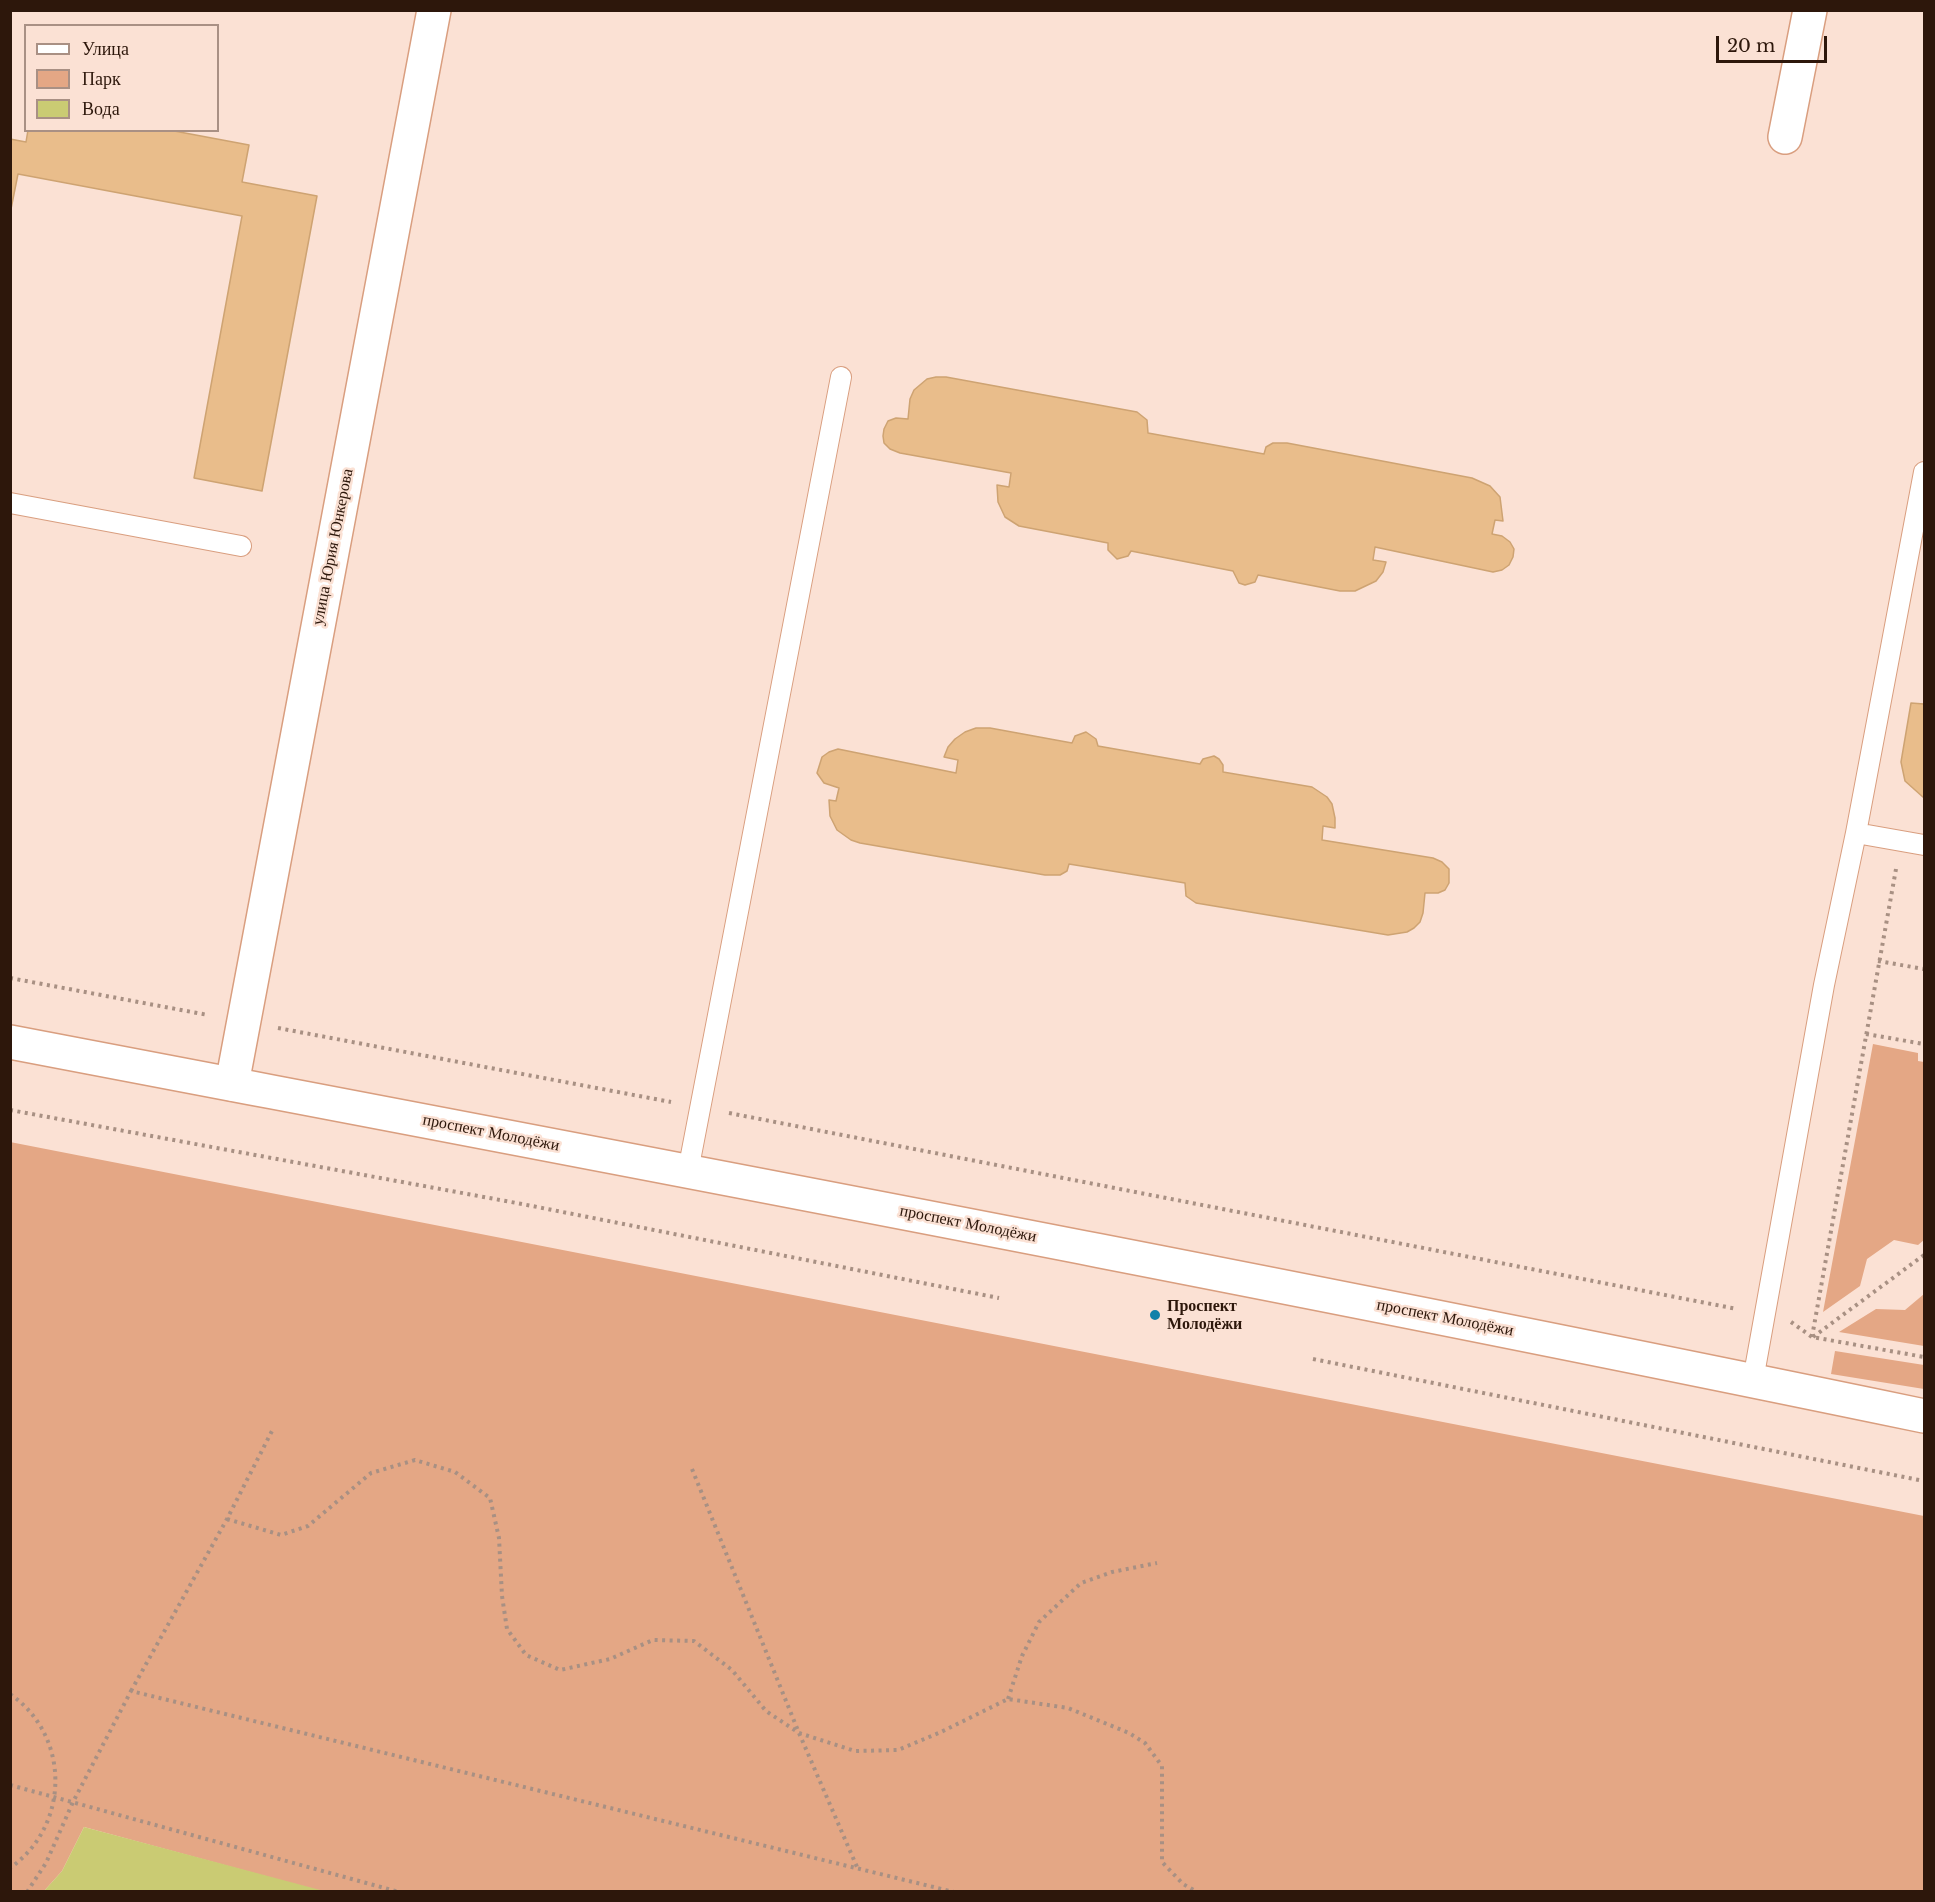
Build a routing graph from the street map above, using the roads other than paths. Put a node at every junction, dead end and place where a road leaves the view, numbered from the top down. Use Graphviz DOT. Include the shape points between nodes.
graph roads {
  1 [pos="434,10"];
  2 [pos="1810,10"];
  3 [pos="1785,137"];
  4 [pos="841,377"];
  5 [pos="1924,472"];
  6 [pos="10,503"];
  7 [pos="241,546"];
  8 [pos="1856,833"];
  9 [pos="1924,845"];
  10 [pos="10,1042"];
  11 [pos="232,1084"];
  12 [pos="688,1171"];
  13 [pos="1752,1380"];
  14 [pos="1924,1416"];
  1 -- 11 [label="street, улица Юрия Юнкерова"];
  2 -- 3 [label="street"];
  4 -- 12 [label="lane"];
  5 -- 8 [label="lane"];
  6 -- 7 [label="lane"];
  8 -- 9 [label="lane"];
  8 -- 13 [label="lane" via="1824,985"];
  10 -- 11 [label="street, проспект Молодёжи"];
  11 -- 12 [label="street, проспект Молодёжи"];
  12 -- 13 [label="street, проспект Молодёжи"];
  13 -- 14 [label="street, проспект Молодёжи"];
}
